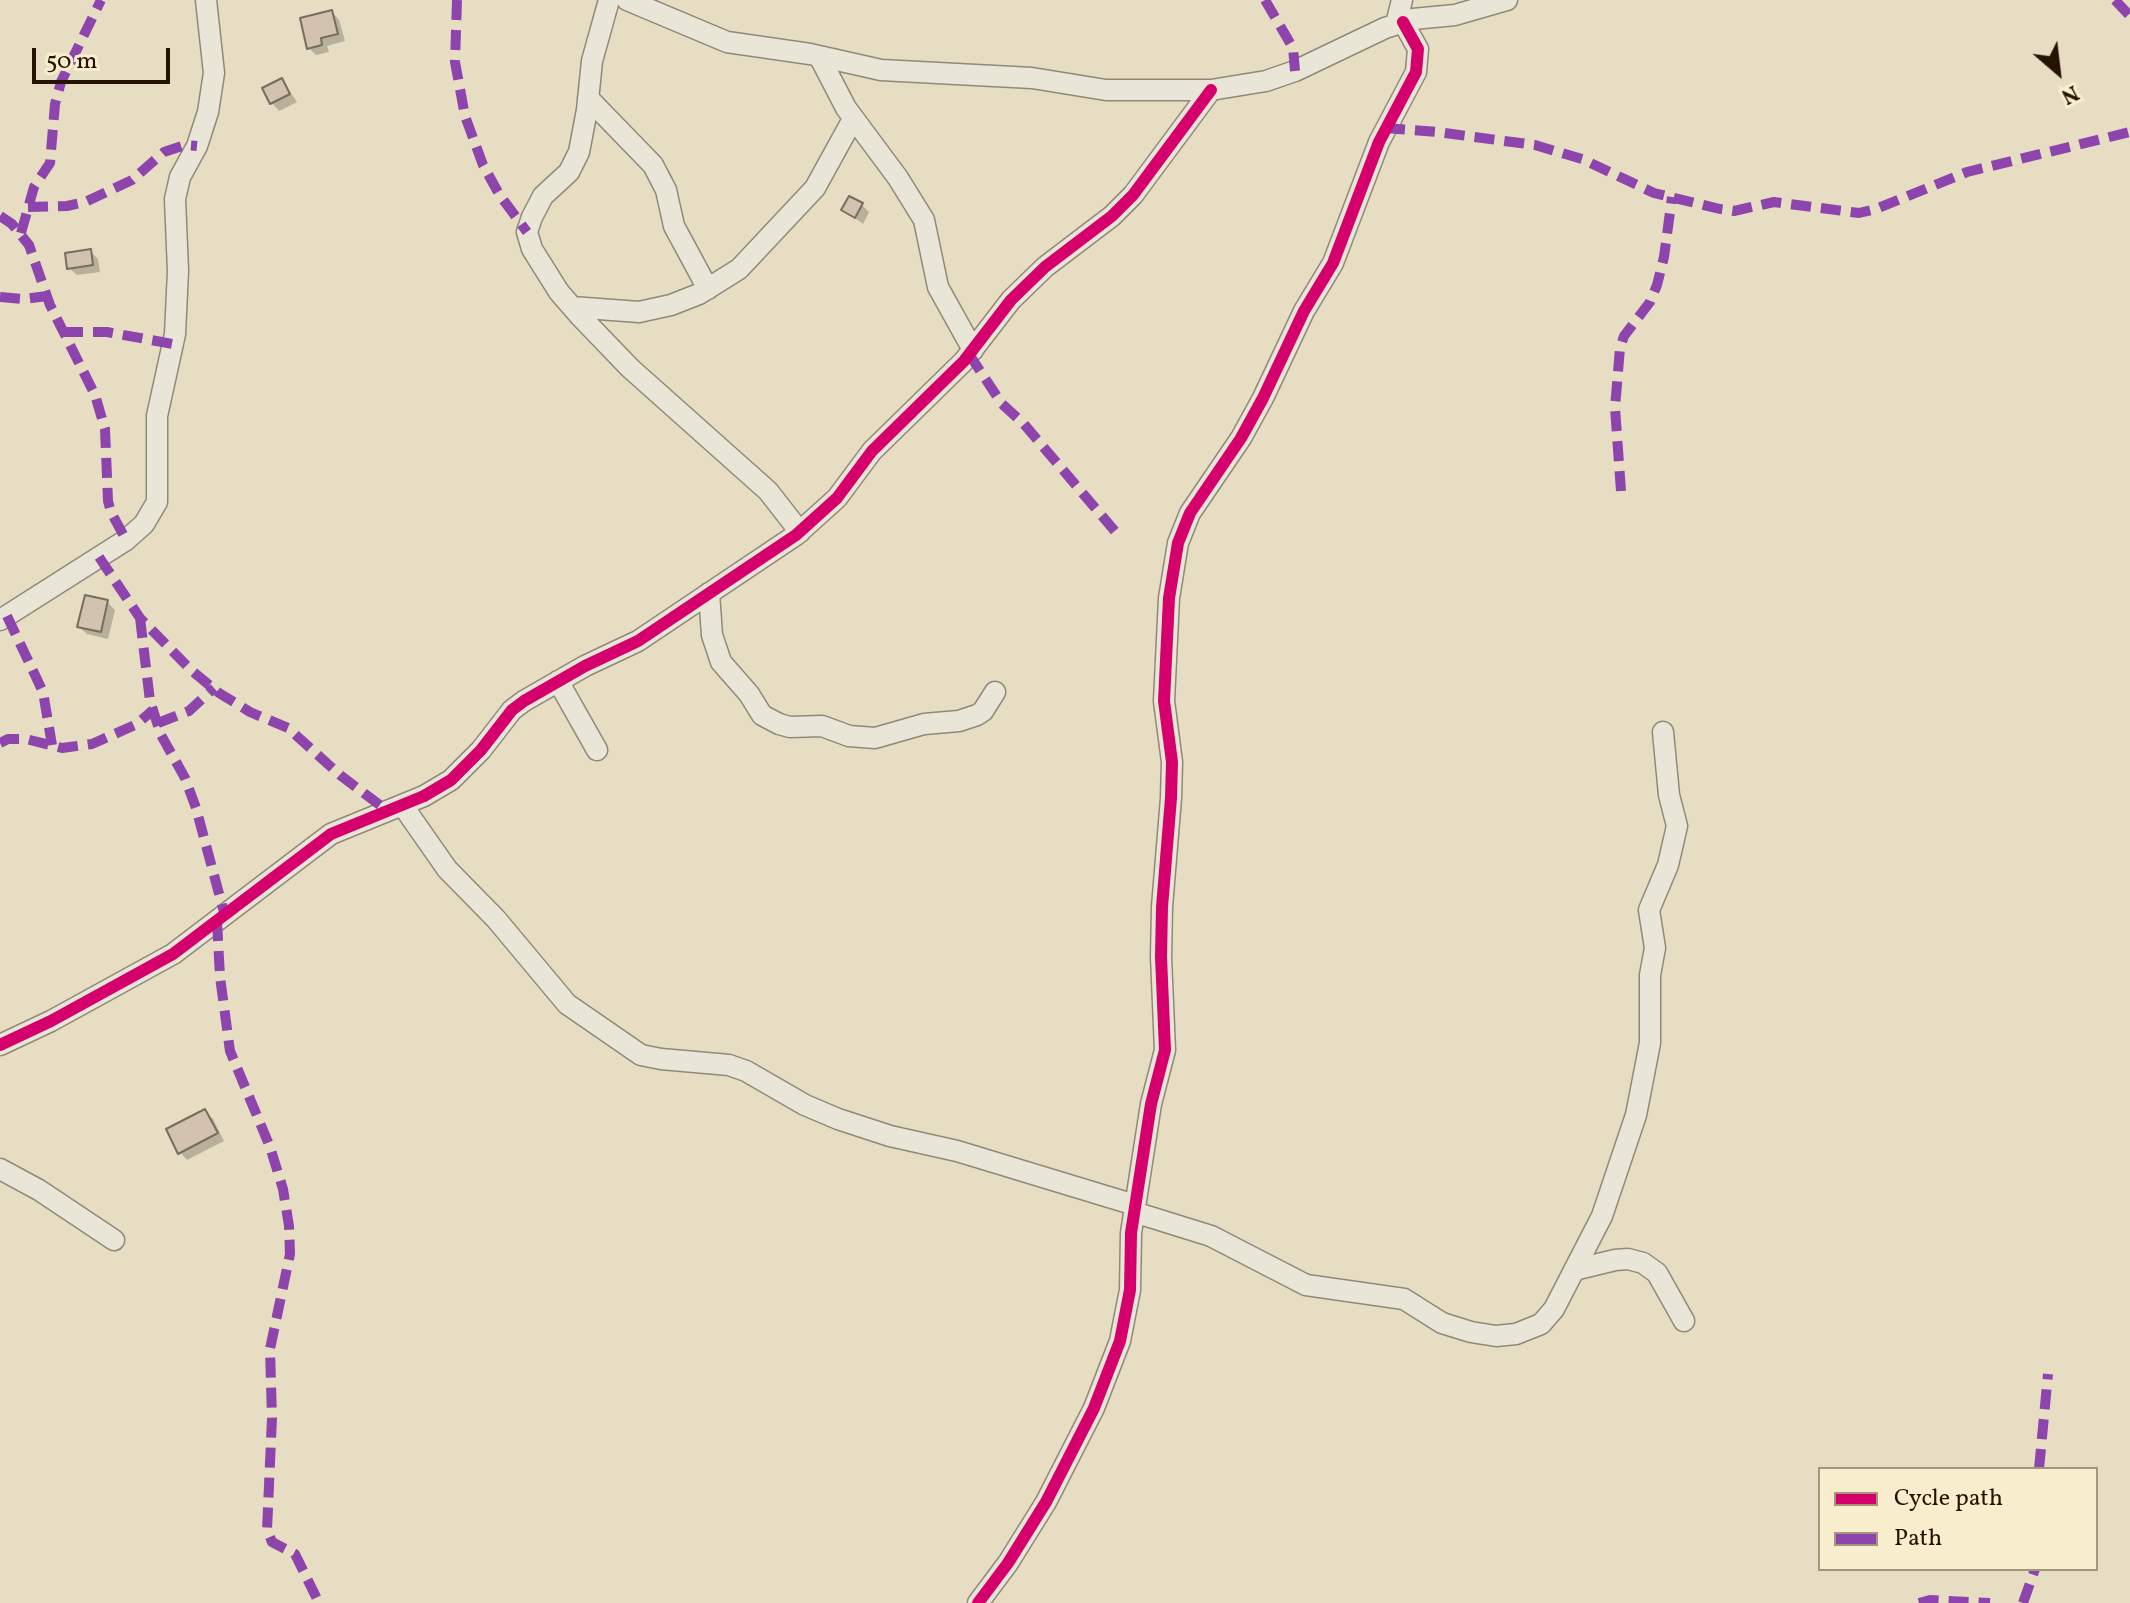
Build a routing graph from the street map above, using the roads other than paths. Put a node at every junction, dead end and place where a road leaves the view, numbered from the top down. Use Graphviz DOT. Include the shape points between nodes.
graph roads {
  1 [pos="206,0"];
  2 [pos="609,0"];
  3 [pos="627,0"];
  4 [pos="1402,0"];
  5 [pos="1507,0"];
  6 [pos="1399,23"];
  7 [pos="819,56"];
  8 [pos="1211,90"];
  9 [pos="588,98"];
  10 [pos="853,119"];
  11 [pos="708,289"];
  12 [pos="572,307"];
  13 [pos="973,350"];
  14 [pos="800,532"];
  15 [pos="709,593"];
  16 [pos="0,620"];
  17 [pos="558,681"];
  18 [pos="995,692"];
  19 [pos="1663,732"];
  20 [pos="597,750"];
  21 [pos="403,806"];
  22 [pos="0,1045"];
  23 [pos="0,1169"];
  24 [pos="1135,1209"];
  25 [pos="114,1240"];
  26 [pos="1574,1270"];
  27 [pos="1684,1321"];
  28 [pos="978,1603"];
  1 -- 16 [label="street" via="214,73 208,112 175,199 175,334 157,416 157,502 126,540"];
  2 -- 9 [label="street"];
  3 -- 7 [label="street" via="727,42"];
  4 -- 6 [label="street"];
  5 -- 6 [label="street"];
  6 -- 8 [label="street" via="1295,71"];
  6 -- 24 [label="street" via="1418,49 1416,72 1379,142 1333,263 1241,438 1190,513 1178,543 1169,598 1164,701 1172,762 1161,932 1165,1050"];
  7 -- 8 [label="street" via="881,70 1032,78 1106,90"];
  7 -- 10 [label="street"];
  8 -- 13 [label="street" via="1133,195 1045,267 1011,300"];
  9 -- 11 [label="street" via="653,165 666,190 674,226"];
  9 -- 12 [label="street" via="574,162 543,196 527,232 543,268"];
  10 -- 11 [label="street" via="815,188 794,213 739,269"];
  10 -- 13 [label="street" via="924,220 938,287"];
  11 -- 12 [label="street" via="639,312"];
  12 -- 14 [label="street" via="630,368 768,491"];
  13 -- 14 [label="street"];
  14 -- 15 [label="street"];
  15 -- 17 [label="street" via="638,641"];
  15 -- 18 [label="street" via="712,635 721,662 762,715 779,724 822,726 875,738 977,715"];
  17 -- 20 [label="street"];
  17 -- 21 [label="street" via="512,710 451,780"];
  19 -- 26 [label="street" via="1677,826 1649,910 1655,948 1648,1004 1650,1043 1636,1115 1602,1216"];
  21 -- 22 [label="street" via="331,834 173,954"];
  21 -- 24 [label="street" via="447,869 567,1004 641,1055 729,1065 838,1119"];
  23 -- 25 [label="street"];
  24 -- 26 [label="street" via="1211,1236 1306,1285 1404,1299 1442,1323 1496,1336 1541,1324"];
  24 -- 28 [label="street" via="1130,1290 1120,1341 1094,1408 1046,1502"];
  26 -- 27 [label="street" via="1615,1260 1643,1263 1657,1273"];
}
